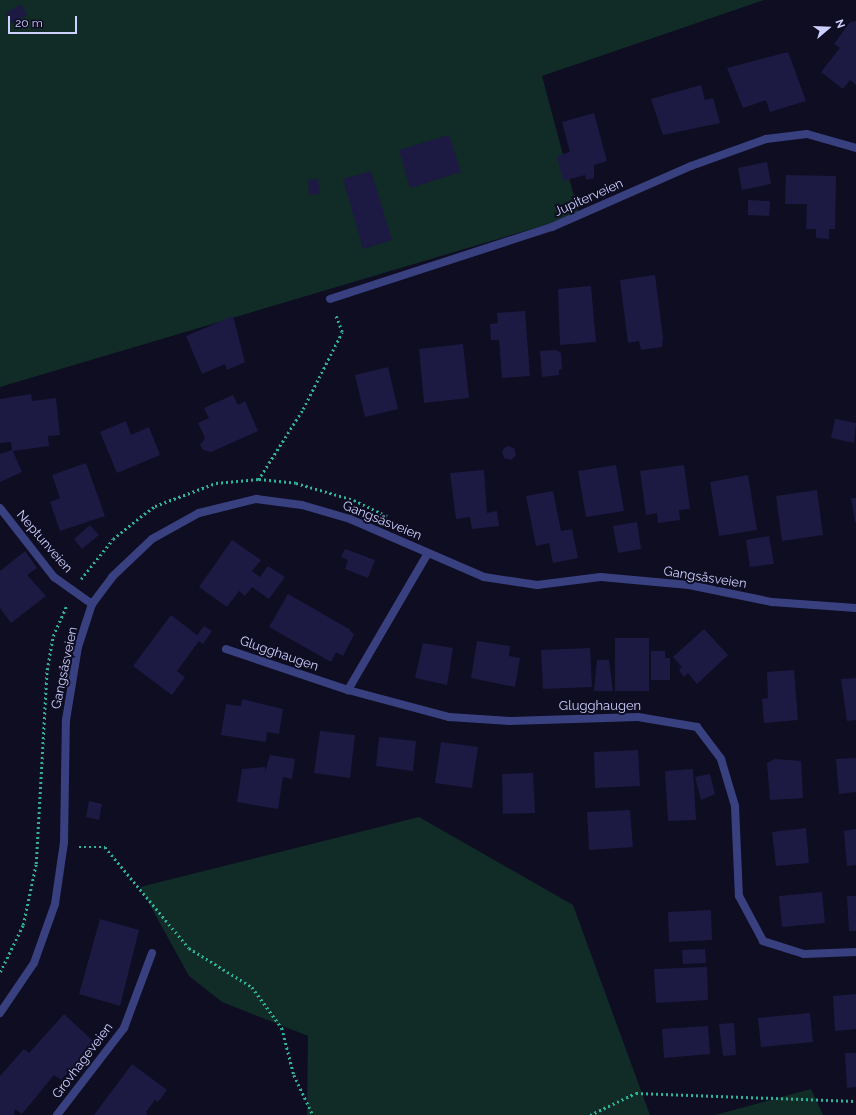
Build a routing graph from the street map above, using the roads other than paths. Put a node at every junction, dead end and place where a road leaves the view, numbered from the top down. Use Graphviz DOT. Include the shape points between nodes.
graph roads {
  1 [pos="856,148"];
  2 [pos="330,299"];
  3 [pos="0,508"];
  4 [pos="428,553"];
  5 [pos="92,604"];
  6 [pos="856,608"];
  7 [pos="226,649"];
  8 [pos="348,690"];
  9 [pos="856,952"];
  10 [pos="152,953"];
  11 [pos="0,1013"];
  12 [pos="57,1115"];
  1 -- 2 [label="street, Jupiterveien" via="807,134 766,139 691,166 545,229"];
  3 -- 5 [label="street, Neptunveien" via="54,577"];
  4 -- 5 [label="street, Gangsåsveien" via="350,519 302,505 256,499 199,513 152,539 112,577"];
  4 -- 6 [label="street, Gangsåsveien" via="484,577 537,585 601,577 689,585 772,602"];
  4 -- 8 [label="street"];
  5 -- 11 [label="street, Gangsåsveien" via="78,647 66,720 64,842 47,934 19,988"];
  7 -- 8 [label="street, Glugghaugen"];
  8 -- 9 [label="street, Glugghaugen" via="449,717 510,721 638,717 697,727 721,759 735,806 739,896 763,941 804,954"];
  10 -- 12 [label="street, Grovhageveien" via="124,1028"];
}
